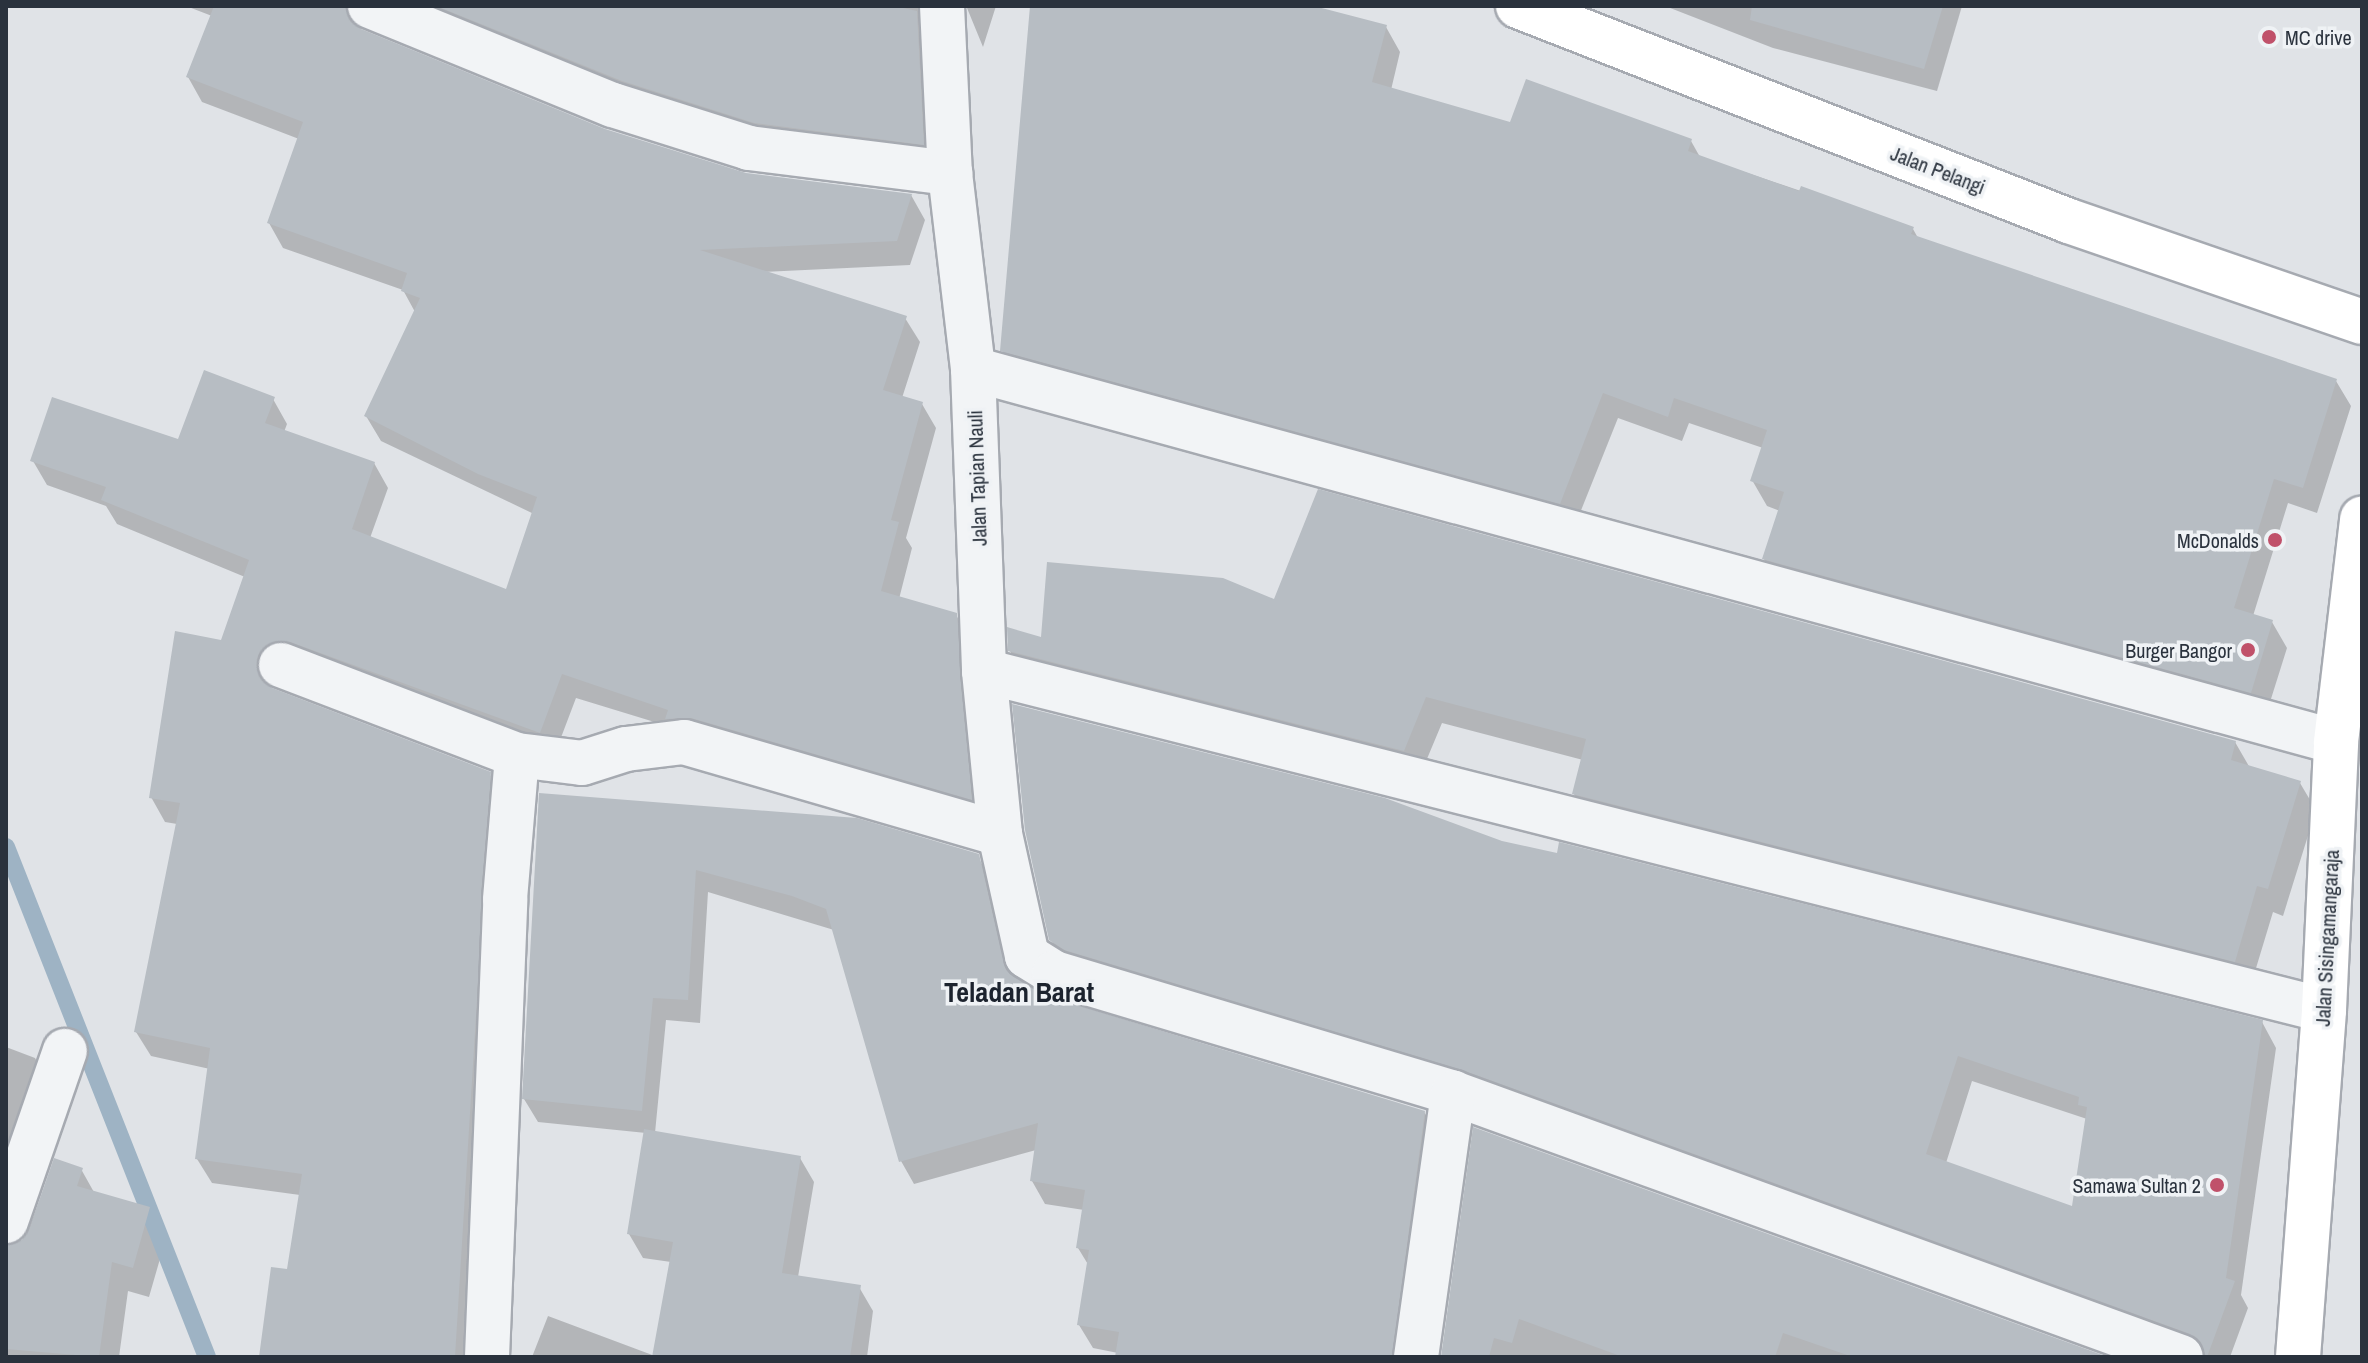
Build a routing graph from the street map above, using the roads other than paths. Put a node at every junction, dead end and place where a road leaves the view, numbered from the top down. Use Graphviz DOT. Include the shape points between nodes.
graph roads {
  1 [pos="370,6"];
  2 [pos="942,6"];
  3 [pos="1518,6"];
  4 [pos="950,173"];
  5 [pos="2362,322"];
  6 [pos="973,369"];
  7 [pos="2362,519"];
  8 [pos="281,665"];
  9 [pos="984,671"];
  10 [pos="2336,742"];
  11 [pos="517,755"];
  12 [pos="1000,834"];
  13 [pos="2324,1010"];
  14 [pos="65,1051"];
  15 [pos="1453,1093"];
  16 [pos="6,1221"];
  17 [pos="487,1357"];
  18 [pos="1416,1357"];
  19 [pos="2181,1357"];
  20 [pos="2298,1357"];
  1 -- 4 [label="street" via="613,105 749,148"];
  2 -- 4 [label="street, Jalan Tapian Nauli"];
  3 -- 5 [label="main road, Jalan Pelangi" via="2069,221"];
  4 -- 6 [label="street, Jalan Tapian Nauli"];
  6 -- 9 [label="street, Jalan Tapian Nauli"];
  6 -- 10 [label="street"];
  7 -- 10 [label="main road, Jalan Sisingamangaraja"];
  8 -- 11 [label="street"];
  9 -- 12 [label="street, Jalan Tapian Nauli"];
  9 -- 13 [label="street"];
  10 -- 13 [label="main road, Jalan Sisingamangaraja"];
  11 -- 12 [label="street" via="582,763 626,749 684,742"];
  11 -- 17 [label="street" via="505,899"];
  12 -- 15 [label="street, Jalan Tapian Nauli" via="1022,948 1038,966"];
  13 -- 20 [label="main road, Jalan Sisingamangaraja"];
  14 -- 16 [label="street"];
  15 -- 18 [label="street"];
  15 -- 19 [label="street"];
}
